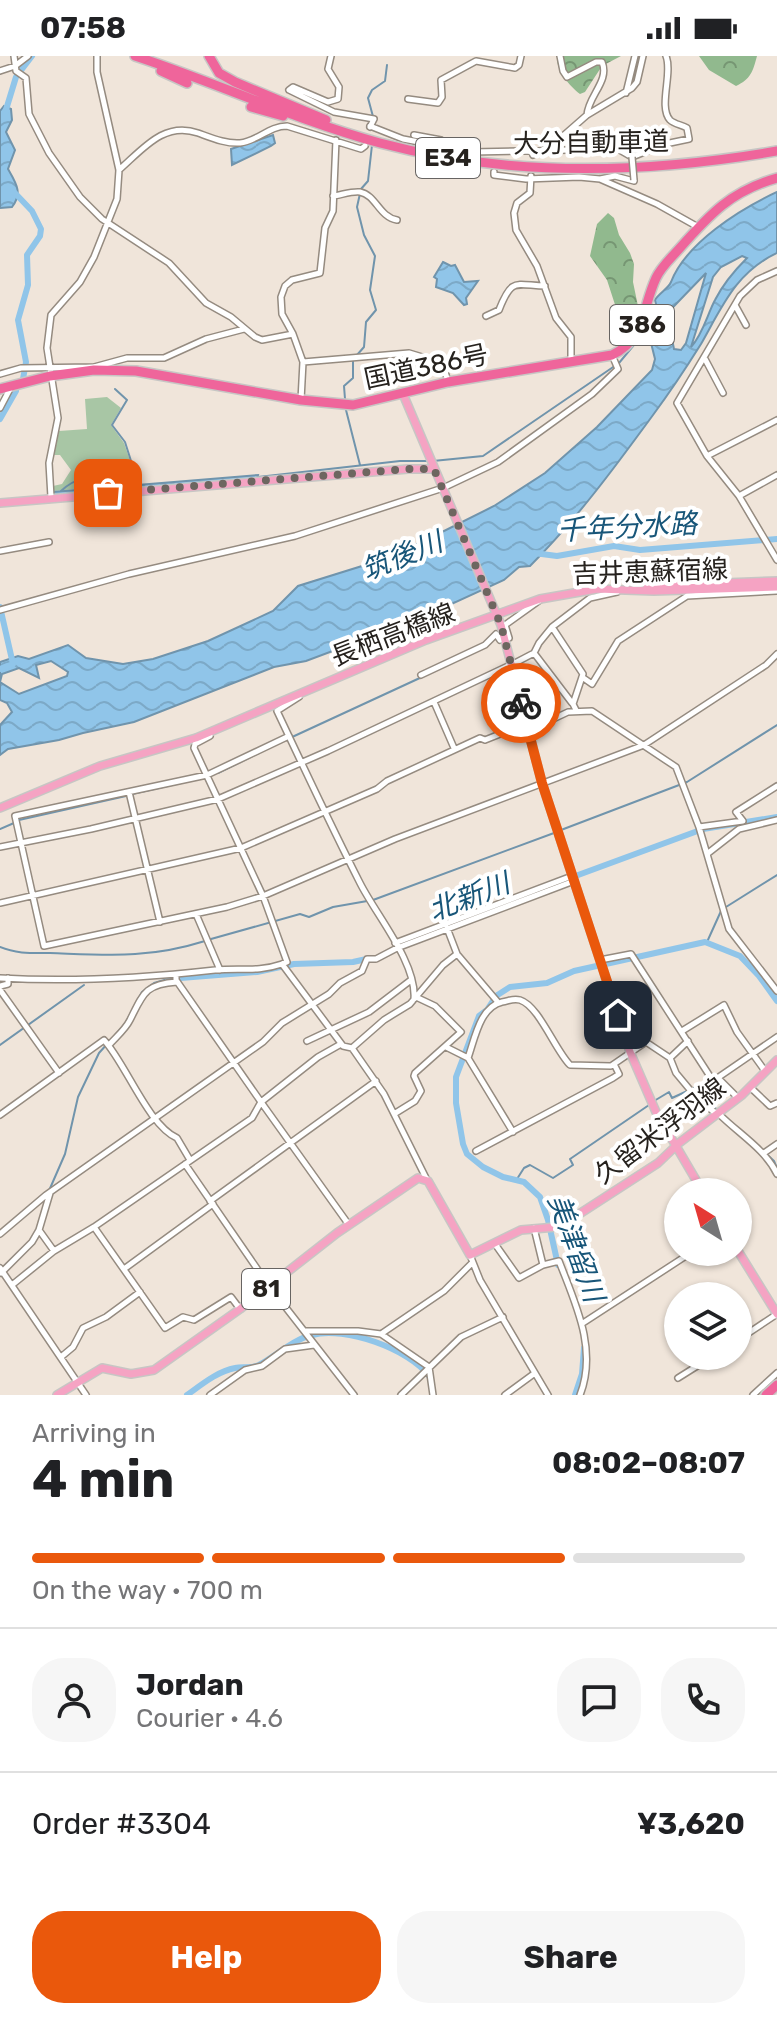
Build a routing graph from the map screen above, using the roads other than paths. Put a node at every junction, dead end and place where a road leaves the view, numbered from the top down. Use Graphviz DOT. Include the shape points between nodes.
graph roads {
  1 [pos="14,56"];
  2 [pos="28,56"];
  3 [pos="95,56"];
  4 [pos="127,56"];
  5 [pos="135,56"];
  6 [pos="151,56"];
  7 [pos="209,56"];
  8 [pos="331,56"];
  9 [pos="521,56"];
  10 [pos="560,56"];
  11 [pos="635,56"];
  12 [pos="643,56"];
  13 [pos="666,56"];
  14 [pos="15,66"];
  15 [pos="0,71"];
  16 [pos="187,83"];
  17 [pos="626,93"];
  18 [pos="408,99"];
  19 [pos="251,107"];
  20 [pos="587,115"];
  21 [pos="327,120"];
  22 [pos="414,135"];
  23 [pos="336,140"];
  24 [pos="379,142"];
  25 [pos="365,146"];
  26 [pos="450,148"];
  27 [pos="777,148"];
  28 [pos="543,151"];
  29 [pos="533,155"];
  30 [pos="632,157"];
  31 [pos="119,170"];
  32 [pos="494,172"];
  33 [pos="531,178"];
  34 [pos="777,178"];
  35 [pos="600,179"];
  36 [pos="333,196"];
  37 [pos="397,220"];
  38 [pos="107,223"];
  39 [pos="698,227"];
  40 [pos="777,271"];
  41 [pos="545,286"];
  42 [pos="734,304"];
  43 [pos="486,316"];
  44 [pos="746,325"];
  45 [pos="245,329"];
  46 [pos="293,334"];
  47 [pos="705,359"];
  48 [pos="571,361"];
  49 [pos="614,361"];
  50 [pos="303,362"];
  51 [pos="94,368"];
  52 [pos="49,371"];
  53 [pos="0,374"];
  54 [pos="448,382"];
  55 [pos="12,386"];
  56 [pos="0,389"];
  57 [pos="723,393"];
  58 [pos="403,394"];
  59 [pos="301,400"];
  60 [pos="0,408"];
  61 [pos="777,420"];
  62 [pos="707,456"];
  63 [pos="434,469"];
  64 [pos="777,475"];
  65 [pos="444,490"];
  66 [pos="50,496"];
  67 [pos="739,496"];
  68 [pos="0,503"];
  69 [pos="49,542"];
  70 [pos="0,551"];
  71 [pos="777,560"];
  72 [pos="777,586"];
  73 [pos="621,589"];
  74 [pos="540,599"];
  75 [pos="0,610"];
  76 [pos="496,615"];
  77 [pos="552,627"];
  78 [pos="509,638"];
  79 [pos="500,640"];
  80 [pos="534,653"];
  81 [pos="777,654"];
  82 [pos="421,675"];
  83 [pos="582,677"];
  84 [pos="309,689"];
  85 [pos="434,702"];
  86 [pos="575,707"];
  87 [pos="216,730"];
  88 [pos="528,731"];
  89 [pos="289,736"];
  90 [pos="644,745"];
  91 [pos="454,748"];
  92 [pos="302,763"];
  93 [pos="207,775"];
  94 [pos="542,783"];
  95 [pos="777,786"];
  96 [pos="129,792"];
  97 [pos="218,799"];
  98 [pos="0,808"];
  99 [pos="325,811"];
  100 [pos="136,817"];
  101 [pos="777,820"];
  102 [pos="700,830"];
  103 [pos="20,843"];
  104 [pos="0,847"];
  105 [pos="241,848"];
  106 [pos="707,854"];
  107 [pos="347,858"];
  108 [pos="149,871"];
  109 [pos="573,878"];
  110 [pos="32,896"];
  111 [pos="263,896"];
  112 [pos="0,903"];
  113 [pos="196,914"];
  114 [pos="160,922"];
  115 [pos="447,928"];
  116 [pos="396,945"];
  117 [pos="457,954"];
  118 [pos="599,960"];
  119 [pos="284,966"];
  120 [pos="220,970"];
  121 [pos="0,978"];
  122 [pos="176,978"];
  123 [pos="8,980"];
  124 [pos="411,980"];
  125 [pos="0,988"];
  126 [pos="777,991"];
  127 [pos="415,998"];
  128 [pos="496,999"];
  129 [pos="312,1006"];
  130 [pos="332,1031"];
  131 [pos="682,1031"];
  132 [pos="777,1037"];
  133 [pos="307,1041"];
  134 [pos="688,1041"];
  135 [pos="107,1044"];
  136 [pos="341,1044"];
  137 [pos="446,1047"];
  138 [pos="352,1048"];
  139 [pos="630,1052"];
  140 [pos="751,1054"];
  141 [pos="465,1057"];
  142 [pos="670,1058"];
  143 [pos="777,1060"];
  144 [pos="235,1063"];
  145 [pos="614,1064"];
  146 [pos="765,1071"];
  147 [pos="59,1073"];
  148 [pos="719,1079"];
  149 [pos="376,1081"];
  150 [pos="750,1087"];
  151 [pos="738,1098"];
  152 [pos="261,1102"];
  153 [pos="777,1103"];
  154 [pos="716,1113"];
  155 [pos="394,1114"];
  156 [pos="0,1115"];
  157 [pos="156,1118"];
  158 [pos="513,1132"];
  159 [pos="290,1142"];
  160 [pos="777,1144"];
  161 [pos="676,1146"];
  162 [pos="476,1151"];
  163 [pos="764,1153"];
  164 [pos="187,1162"];
  165 [pos="777,1174"];
  166 [pos="695,1178"];
  167 [pos="428,1181"];
  168 [pos="49,1193"];
  169 [pos="212,1203"];
  170 [pos="349,1225"];
  171 [pos="94,1227"];
  172 [pos="537,1228"];
  173 [pos="39,1230"];
  174 [pos="0,1234"];
  175 [pos="495,1244"];
  176 [pos="54,1251"];
  177 [pos="471,1259"];
  178 [pos="546,1264"];
  179 [pos="671,1266"];
  180 [pos="747,1266"];
  181 [pos="124,1269"];
  182 [pos="1,1270"];
  183 [pos="12,1285"];
  184 [pos="269,1286"];
  185 [pos="140,1292"];
  186 [pos="240,1309"];
  187 [pos="777,1314"];
  188 [pos="503,1317"];
  189 [pos="583,1323"];
  190 [pos="305,1331"];
  191 [pos="752,1331"];
  192 [pos="381,1334"];
  193 [pos="314,1343"];
  194 [pos="61,1357"];
  195 [pos="428,1367"];
  196 [pos="691,1370"];
  197 [pos="535,1373"];
  198 [pos="777,1373"];
  199 [pos="678,1378"];
  200 [pos="78,1383"];
  201 [pos="777,1385"];
  202 [pos="57,1395"];
  203 [pos="86,1395"];
  204 [pos="210,1395"];
  205 [pos="354,1395"];
  206 [pos="401,1395"];
  207 [pos="433,1395"];
  208 [pos="505,1395"];
  209 [pos="548,1395"];
  210 [pos="580,1395"];
  211 [pos="753,1395"];
  212 [pos="766,1395"];
  1 -- 14 [label="street"];
  2 -- 14 [label="street"];
  3 -- 31 [label="street"];
  4 -- 16 [label="highway"];
  5 -- 24 [label="highway, 大分自動車道 / E34"];
  6 -- 21 [label="highway, 大分自動車道 / E34"];
  7 -- 21 [label="highway" via="215,69 235,82"];
  8 -- 26 [label="street" via="328,69 339,87 338,99 328,102 293,87 289,90 334,112 374,119 372,127 403,139"];
  9 -- 18 [label="street" via="515,68 476,61 446,76 438,103"];
  10 -- 20 [label="street" via="567,77 596,62 605,66"];
  11 -- 17 [label="street"];
  12 -- 17 [label="street" via="637,82"];
  13 -- 30 [label="street" via="667,116 687,128 689,139"];
  14 -- 15 [label="street"];
  14 -- 38 [label="street" via="26,78 29,114 54,162"];
  17 -- 20 [label="street"];
  19 -- 24 [label="highway"];
  20 -- 28 [label="street"];
  21 -- 27 [label="highway, 大分自動車道 / E34" via="428,149 539,163 653,161"];
  22 -- 26 [label="street" via="441,140"];
  23 -- 25 [label="street"];
  23 -- 31 [label="street" via="287,126 241,143 171,130"];
  23 -- 36 [label="street"];
  24 -- 27 [label="highway, 大分自動車道 / E34" via="483,164 565,169 654,167"];
  26 -- 28 [label="street" via="495,155"];
  28 -- 29 [label="street"];
  28 -- 30 [label="street" via="618,149"];
  30 -- 35 [label="street, bridge" via="634,182 615,176"];
  31 -- 38 [label="street" via="117,199"];
  32 -- 33 [label="street"];
  33 -- 35 [label="street"];
  33 -- 41 [label="street" via="530,193 516,207 514,224"];
  34 -- 39 [label="highway, 386" via="737,193"];
  35 -- 39 [label="street"];
  36 -- 37 [label="street" via="359,192"];
  36 -- 46 [label="street" via="320,273 292,280 281,297 282,314"];
  38 -- 45 [label="street" via="169,263 206,303"];
  38 -- 52 [label="street" via="86,274 52,312"];
  39 -- 49 [label="highway, 386" via="656,279 642,325"];
  40 -- 42 [label="street" via="746,288"];
  41 -- 43 [label="street" via="516,285 499,310"];
  41 -- 48 [label="street" via="556,318 571,337"];
  42 -- 44 [label="street"];
  42 -- 47 [label="street"];
  45 -- 46 [label="street" via="262,340"];
  45 -- 51 [label="street" via="164,358 127,358"];
  46 -- 50 [label="street"];
  47 -- 57 [label="street"];
  47 -- 62 [label="street" via="677,403"];
  48 -- 49 [label="highway, 国道386号 / 386"];
  48 -- 54 [label="highway, 国道386号 / 386"];
  49 -- 65 [label="street" via="618,369 592,394 517,449"];
  50 -- 54 [label="street" via="415,354 442,363"];
  50 -- 59 [label="street"];
  51 -- 52 [label="highway, 国道386号 / 386"];
  51 -- 59 [label="highway, 国道386号 / 386"];
  52 -- 53 [label="street" via="21,368"];
  52 -- 55 [label="highway, 国道386号 / 386"];
  52 -- 66 [label="street" via="58,418 49,463"];
  54 -- 58 [label="highway, 国道386号 / 386"];
  55 -- 56 [label="highway, 国道386号 / 386"];
  55 -- 60 [label="street"];
  58 -- 59 [label="highway, 国道386号 / 386" via="353,405"];
  58 -- 63 [label="main road"];
  61 -- 62 [label="street"];
  62 -- 67 [label="street"];
  63 -- 65 [label="main road"];
  63 -- 66 [label="main road"];
  64 -- 67 [label="street"];
  65 -- 75 [label="street" via="295,536"];
  65 -- 76 [label="main road"];
  66 -- 68 [label="main road"];
  67 -- 71 [label="street"];
  69 -- 70 [label="street"];
  72 -- 73 [label="main road, 吉井恵蘇宿線"];
  72 -- 83 [label="street" via="687,596 618,641 592,684"];
  73 -- 74 [label="main road, 吉井恵蘇宿線"];
  73 -- 77 [label="street" via="590,598"];
  74 -- 76 [label="main road, 吉井恵蘇宿線"];
  74 -- 78 [label="street" via="505,625"];
  76 -- 84 [label="main road, 長栖高橋線"];
  76 -- 88 [label="main road"];
  77 -- 80 [label="street"];
  77 -- 83 [label="street"];
  79 -- 82 [label="street" via="496,634 485,645"];
  80 -- 85 [label="street"];
  80 -- 86 [label="street"];
  81 -- 90 [label="street"];
  83 -- 86 [label="street"];
  84 -- 87 [label="main road, 長栖高橋線"];
  84 -- 89 [label="street" via="277,711"];
  85 -- 91 [label="street"];
  85 -- 92 [label="street"];
  86 -- 88 [label="street"];
  86 -- 90 [label="street" via="592,711"];
  87 -- 93 [label="street" via="194,748"];
  87 -- 98 [label="main road, 長栖高橋線" via="100,766"];
  88 -- 91 [label="street" via="517,736 510,730"];
  88 -- 94 [label="main road"];
  89 -- 92 [label="street"];
  89 -- 93 [label="street"];
  90 -- 94 [label="street"];
  90 -- 102 [label="street" via="676,767"];
  91 -- 99 [label="street"];
  92 -- 97 [label="street"];
  92 -- 99 [label="street"];
  93 -- 96 [label="street"];
  93 -- 97 [label="street"];
  94 -- 107 [label="street"];
  94 -- 109 [label="main road"];
  95 -- 102 [label="street" via="736,812 743,821"];
  96 -- 100 [label="street"];
  96 -- 103 [label="street" via="15,816"];
  97 -- 100 [label="street"];
  97 -- 105 [label="street"];
  99 -- 105 [label="street"];
  99 -- 107 [label="street"];
  100 -- 103 [label="street"];
  100 -- 108 [label="street"];
  101 -- 106 [label="street" via="739,829"];
  102 -- 106 [label="street"];
  103 -- 104 [label="street"];
  103 -- 110 [label="street"];
  105 -- 108 [label="street"];
  105 -- 111 [label="street"];
  106 -- 126 [label="street" via="729,929"];
  107 -- 111 [label="street"];
  107 -- 116 [label="street"];
  108 -- 110 [label="street"];
  108 -- 114 [label="street"];
  109 -- 115 [label="street"];
  109 -- 116 [label="street"];
  109 -- 118 [label="main road"];
  110 -- 112 [label="street"];
  110 -- 114 [label="street" via="44,946"];
  111 -- 113 [label="street"];
  111 -- 119 [label="street" via="287,962"];
  113 -- 114 [label="street"];
  113 -- 120 [label="street"];
  115 -- 116 [label="street"];
  115 -- 117 [label="street"];
  116 -- 124 [label="street"];
  116 -- 129 [label="street" via="367,959 362,971"];
  117 -- 127 [label="street"];
  117 -- 128 [label="street"];
  118 -- 131 [label="street" via="631,954"];
  118 -- 139 [label="main road"];
  119 -- 120 [label="street"];
  119 -- 129 [label="street"];
  120 -- 122 [label="street"];
  121 -- 123 [label="street"];
  122 -- 123 [label="street"];
  122 -- 135 [label="street" via="147,990 128,1023"];
  122 -- 144 [label="street"];
  123 -- 125 [label="street"];
  124 -- 127 [label="street"];
  124 -- 130 [label="street" via="369,1012"];
  125 -- 147 [label="street"];
  127 -- 137 [label="street" via="435,1006 461,1032"];
  127 -- 138 [label="street"];
  128 -- 141 [label="street"];
  128 -- 145 [label="street" via="529,1005 568,1063"];
  129 -- 130 [label="street"];
  129 -- 144 [label="street" via="282,1023"];
  130 -- 133 [label="street"];
  130 -- 136 [label="street"];
  131 -- 134 [label="street"];
  131 -- 140 [label="street" via="724,1005"];
  132 -- 140 [label="street"];
  134 -- 142 [label="street"];
  134 -- 148 [label="street" via="713,1081"];
  135 -- 147 [label="street"];
  135 -- 157 [label="street"];
  136 -- 138 [label="street"];
  136 -- 152 [label="street"];
  137 -- 141 [label="street"];
  137 -- 155 [label="street" via="415,1073 418,1097"];
  138 -- 149 [label="street"];
  139 -- 142 [label="street" via="646,1042"];
  139 -- 145 [label="street"];
  139 -- 161 [label="main road"];
  140 -- 146 [label="street"];
  140 -- 148 [label="street"];
  141 -- 158 [label="street"];
  142 -- 154 [label="street" via="683,1083"];
  143 -- 146 [label="main road, 久留米浮羽線"];
  144 -- 152 [label="street"];
  144 -- 157 [label="street"];
  145 -- 158 [label="street" via="619,1074"];
  146 -- 150 [label="main road, 久留米浮羽線"];
  147 -- 156 [label="street"];
  148 -- 151 [label="street"];
  149 -- 155 [label="street"];
  149 -- 159 [label="street"];
  150 -- 151 [label="main road, 久留米浮羽線"];
  150 -- 153 [label="street" via="770,1106"];
  151 -- 154 [label="main road, 久留米浮羽線"];
  152 -- 159 [label="street"];
  152 -- 164 [label="street" via="252,1118"];
  154 -- 161 [label="main road, 久留米浮羽線"];
  154 -- 163 [label="street"];
  155 -- 167 [label="street"];
  157 -- 164 [label="street" via="177,1138"];
  157 -- 168 [label="street"];
  158 -- 162 [label="street"];
  159 -- 169 [label="street"];
  159 -- 170 [label="street"];
  160 -- 163 [label="street"];
  161 -- 166 [label="main road"];
  161 -- 172 [label="main road, 久留米浮羽線" via="573,1218 556,1227"];
  163 -- 165 [label="street"];
  164 -- 169 [label="street"];
  164 -- 171 [label="street"];
  167 -- 170 [label="main road, 81" via="414,1180"];
  167 -- 177 [label="main road"];
  168 -- 173 [label="street"];
  168 -- 174 [label="street"];
  169 -- 181 [label="street"];
  169 -- 184 [label="street"];
  170 -- 184 [label="main road, 81"];
  171 -- 176 [label="street"];
  171 -- 181 [label="street"];
  172 -- 175 [label="main road, 久留米浮羽線"];
  172 -- 178 [label="street"];
  173 -- 176 [label="street"];
  173 -- 182 [label="street"];
  175 -- 177 [label="main road, 久留米浮羽線"];
  175 -- 178 [label="street" via="519,1278"];
  176 -- 183 [label="street"];
  177 -- 188 [label="street"];
  177 -- 192 [label="street" via="444,1291"];
  178 -- 189 [label="street" via="559,1261"];
  179 -- 189 [label="street"];
  180 -- 187 [label="main road"];
  181 -- 185 [label="street"];
  182 -- 183 [label="street"];
  183 -- 194 [label="street"];
  184 -- 186 [label="main road, 81"];
  184 -- 190 [label="street"];
  185 -- 186 [label="street" via="166,1328 183,1317 194,1320 231,1297"];
  185 -- 194 [label="street" via="83,1328"];
  186 -- 200 [label="main road, 81" via="154,1370 131,1374 102,1368"];
  187 -- 191 [label="street"];
  188 -- 195 [label="street" via="466,1334"];
  188 -- 197 [label="street"];
  189 -- 210 [label="street" via="586,1367"];
  190 -- 192 [label="street"];
  190 -- 193 [label="street"];
  192 -- 195 [label="street"];
  193 -- 204 [label="street" via="285,1349"];
  193 -- 205 [label="street"];
  194 -- 200 [label="street"];
  195 -- 206 [label="street"];
  195 -- 207 [label="street"];
  196 -- 199 [label="street"];
  197 -- 208 [label="street"];
  197 -- 209 [label="street"];
  198 -- 211 [label="street"];
  200 -- 202 [label="main road, 81"];
  200 -- 203 [label="street"];
  201 -- 212 [label="highway"];
}
